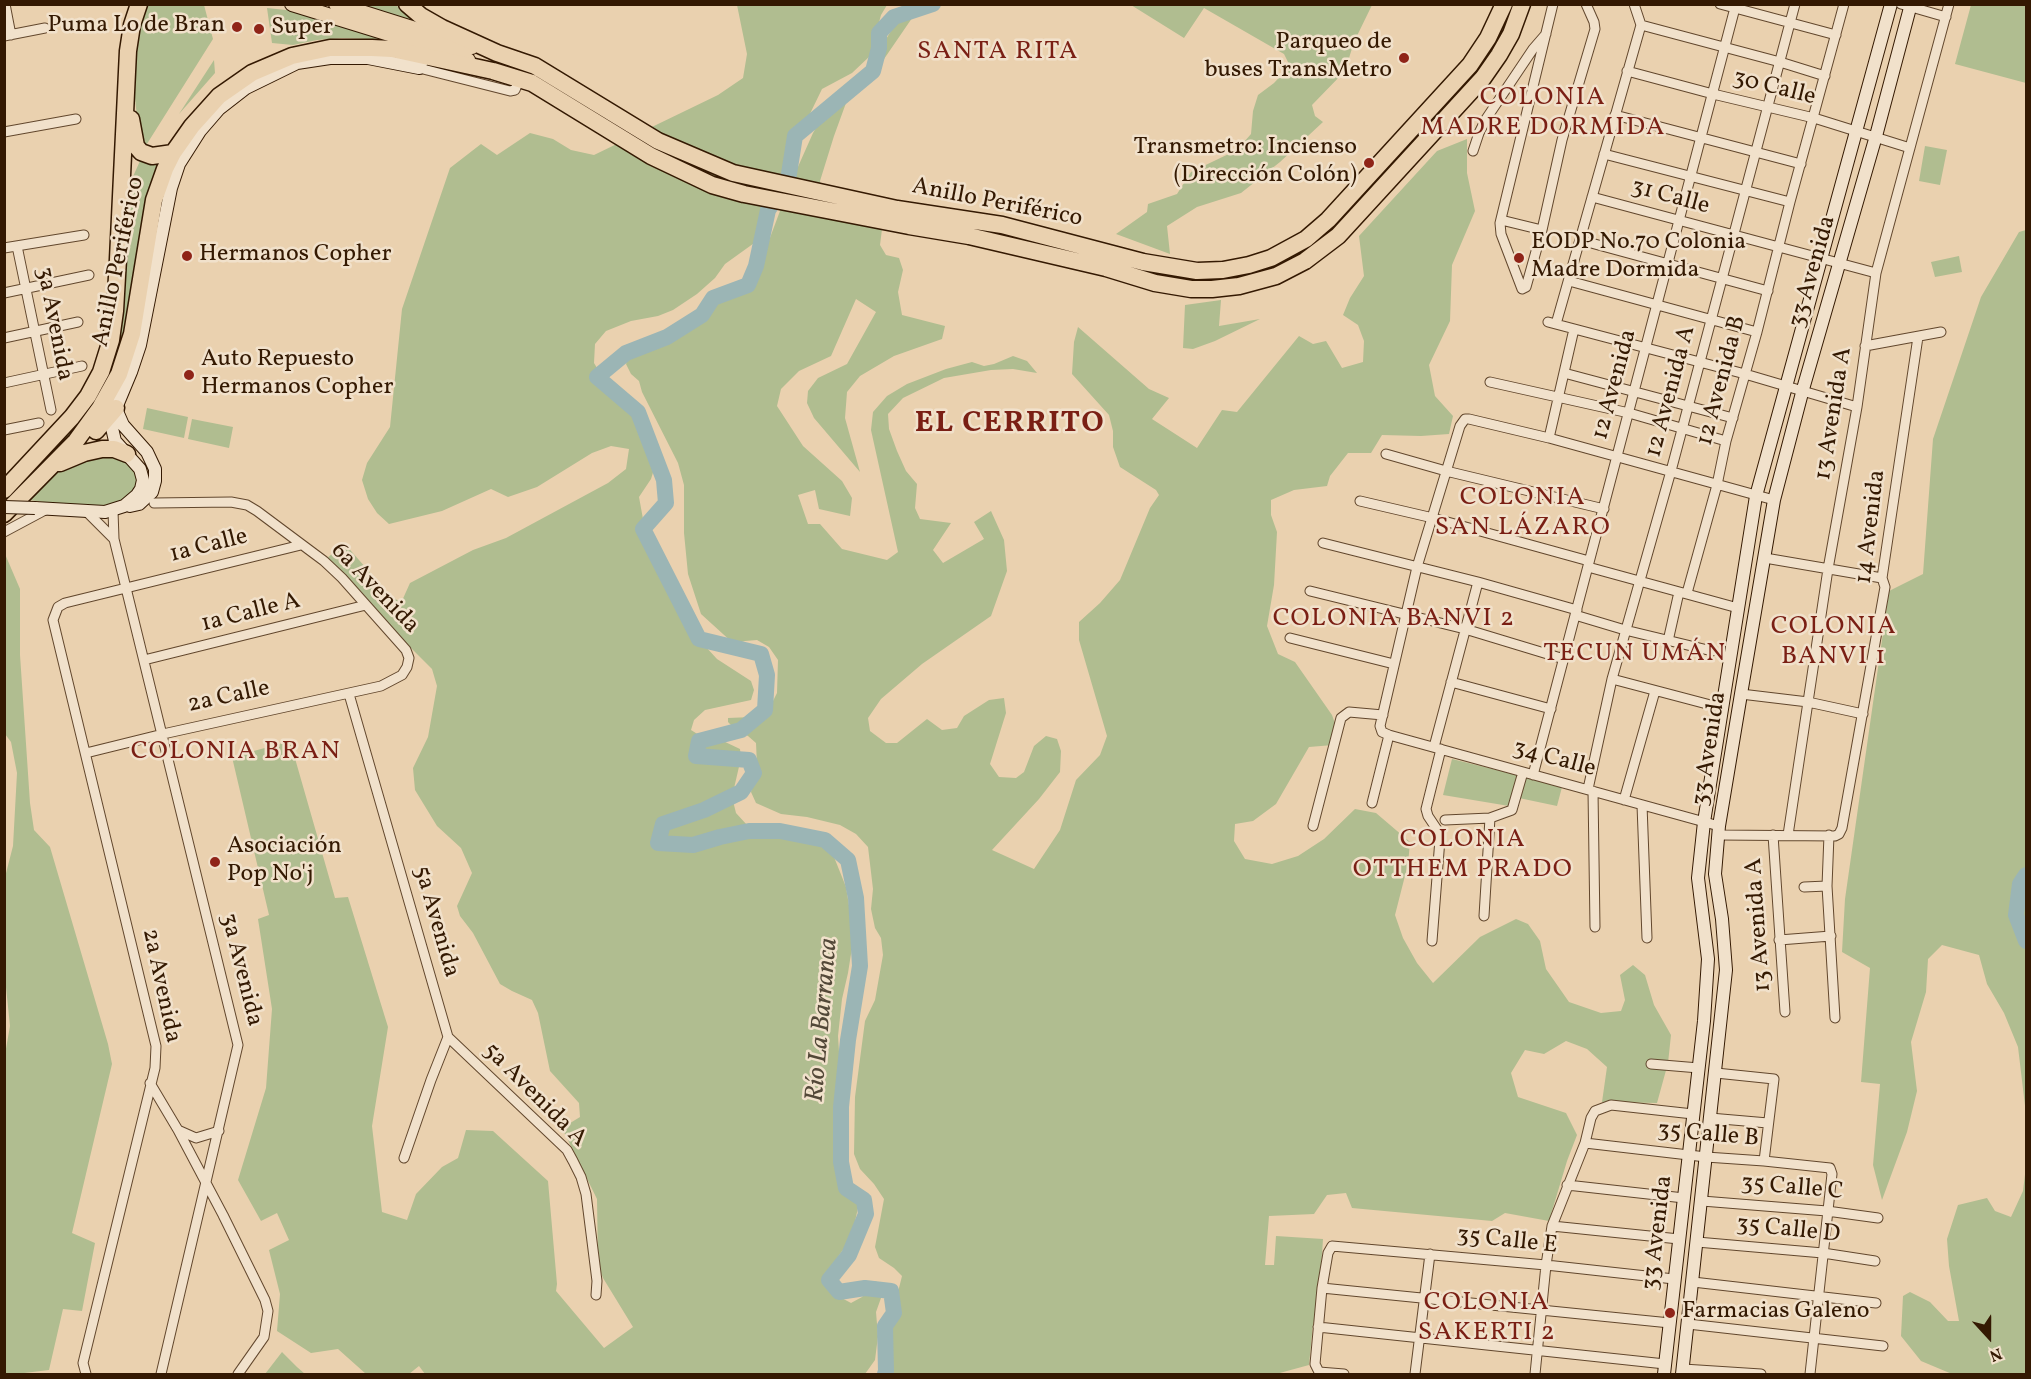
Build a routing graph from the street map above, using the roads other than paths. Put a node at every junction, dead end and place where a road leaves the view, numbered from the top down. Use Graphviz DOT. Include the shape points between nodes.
graph roads {
  1 [pos="5,4"];
  2 [pos="139,4"];
  3 [pos="292,4"];
  4 [pos="336,4"];
  5 [pos="407,4"];
  6 [pos="1504,4"];
  7 [pos="1522,4"];
  8 [pos="1553,4"];
  9 [pos="1586,4"];
  10 [pos="1634,4"];
  11 [pos="1720,4"];
  12 [pos="1795,4"];
  13 [pos="1845,4"];
  14 [pos="1891,4"];
  15 [pos="1949,4"];
  16 [pos="1907,5"];
  17 [pos="1736,6"];
  18 [pos="1946,17"];
  19 [pos="1790,22"];
  20 [pos="1641,25"];
  21 [pos="45,28"];
  22 [pos="1548,32"];
  23 [pos="1836,35"];
  24 [pos="8,36"];
  25 [pos="1725,48"];
  26 [pos="497,53"];
  27 [pos="422,62"];
  28 [pos="1780,62"];
  29 [pos="493,71"];
  30 [pos="1628,71"];
  31 [pos="1825,76"];
  32 [pos="526,81"];
  33 [pos="126,83"];
  34 [pos="1713,94"];
  35 [pos="1768,106"];
  36 [pos="1615,115"];
  37 [pos="1814,118"];
  38 [pos="76,119"];
  39 [pos="1856,130"];
  40 [pos="4,132"];
  41 [pos="1876,136"];
  42 [pos="1701,137"];
  43 [pos="1910,147"];
  44 [pos="1473,151"];
  45 [pos="1756,151"];
  46 [pos="141,152"];
  47 [pos="173,153"];
  48 [pos="1604,154"];
  49 [pos="1801,164"];
  50 [pos="1691,178"];
  51 [pos="121,190"];
  52 [pos="1746,191"];
  53 [pos="1592,197"];
  54 [pos="1790,202"];
  55 [pos="1500,220"];
  56 [pos="1679,221"];
  57 [pos="1542,230"];
  58 [pos="84,234"];
  59 [pos="1734,235"];
  60 [pos="1580,240"];
  61 [pos="17,246"];
  62 [pos="1779,247"];
  63 [pos="4,248"];
  64 [pos="1821,258"];
  65 [pos="1838,263"];
  66 [pos="1668,264"];
  67 [pos="1876,273"];
  68 [pos="89,275"];
  69 [pos="1722,279"];
  70 [pos="1569,281"];
  71 [pos="26,288"];
  72 [pos="1768,291"];
  73 [pos="4,293"];
  74 [pos="1657,305"];
  75 [pos="1711,320"];
  76 [pos="78,322"];
  77 [pos="1574,329"];
  78 [pos="35,332"];
  79 [pos="1757,332"];
  80 [pos="1941,332"];
  81 [pos="1918,337"];
  82 [pos="4,338"];
  83 [pos="1865,346"];
  84 [pos="1646,348"];
  85 [pos="1700,362"];
  86 [pos="82,366"];
  87 [pos="1564,373"];
  88 [pos="43,374"];
  89 [pos="1745,374"];
  90 [pos="4,382"];
  91 [pos="1490,382"];
  92 [pos="1786,385"];
  93 [pos="1803,389"];
  94 [pos="1634,392"];
  95 [pos="1557,397"];
  96 [pos="1688,406"];
  97 [pos="1857,407"];
  98 [pos="116,408"];
  99 [pos="51,410"];
  100 [pos="1629,413"];
  101 [pos="1733,418"];
  102 [pos="39,423"];
  103 [pos="1683,428"];
  104 [pos="4,430"];
  105 [pos="1549,438"];
  106 [pos="1726,441"];
  107 [pos="127,454"];
  108 [pos="1386,454"];
  109 [pos="1617,457"];
  110 [pos="51,467"];
  111 [pos="1446,471"];
  112 [pos="1671,471"];
  113 [pos="1717,484"];
  114 [pos="4,490"];
  115 [pos="1756,496"];
  116 [pos="1774,500"];
  117 [pos="1360,501"];
  118 [pos="154,503"];
  119 [pos="4,507"];
  120 [pos="118,508"];
  121 [pos="41,509"];
  122 [pos="1604,509"];
  123 [pos="88,513"];
  124 [pos="4,514"];
  125 [pos="1433,518"];
  126 [pos="4,532"];
  127 [pos="114,539"];
  128 [pos="1323,543"];
  129 [pos="301,545"];
  130 [pos="1765,558"];
  131 [pos="1589,564"];
  132 [pos="1418,567"];
  133 [pos="1829,568"];
  134 [pos="1882,578"];
  135 [pos="1640,581"];
  136 [pos="1478,582"];
  137 [pos="126,587"];
  138 [pos="1310,591"];
  139 [pos="1683,592"];
  140 [pos="366,605"];
  141 [pos="58,607"];
  142 [pos="1738,608"];
  143 [pos="1576,613"];
  144 [pos="1405,615"];
  145 [pos="1465,629"];
  146 [pos="1625,630"];
  147 [pos="1290,638"];
  148 [pos="1668,641"];
  149 [pos="1712,651"];
  150 [pos="1564,659"];
  151 [pos="144,660"];
  152 [pos="1394,664"];
  153 [pos="1612,679"];
  154 [pos="1451,682"];
  155 [pos="381,686"];
  156 [pos="1655,691"];
  157 [pos="349,694"];
  158 [pos="1741,694"];
  159 [pos="1808,702"];
  160 [pos="1722,708"];
  161 [pos="1551,709"];
  162 [pos="1863,714"];
  163 [pos="1383,715"];
  164 [pos="163,734"];
  165 [pos="1389,735"];
  166 [pos="1438,748"];
  167 [pos="86,753"];
  168 [pos="1523,772"];
  169 [pos="1533,775"];
  170 [pos="1591,790"];
  171 [pos="1624,800"];
  172 [pos="1372,803"];
  173 [pos="1642,805"];
  174 [pos="1490,818"];
  175 [pos="1445,820"];
  176 [pos="1704,822"];
  177 [pos="1313,826"];
  178 [pos="1842,828"];
  179 [pos="1719,831"];
  180 [pos="1773,835"];
  181 [pos="1788,835"];
  182 [pos="1829,835"];
  183 [pos="1827,886"];
  184 [pos="1804,887"];
  185 [pos="1484,916"];
  186 [pos="1596,927"];
  187 [pos="1831,936"];
  188 [pos="1647,938"];
  189 [pos="1779,940"];
  190 [pos="1432,941"];
  191 [pos="1785,1012"];
  192 [pos="1835,1018"];
  193 [pos="448,1037"];
  194 [pos="1651,1064"];
  195 [pos="1699,1068"];
  196 [pos="1716,1073"];
  197 [pos="150,1083"];
  198 [pos="1694,1114"];
  199 [pos="1710,1118"];
  200 [pos="1768,1123"];
  201 [pos="178,1130"];
  202 [pos="219,1131"];
  203 [pos="1585,1143"];
  204 [pos="1689,1155"];
  205 [pos="1706,1157"];
  206 [pos="404,1158"];
  207 [pos="1764,1161"];
  208 [pos="206,1184"];
  209 [pos="1567,1185"];
  210 [pos="1684,1198"];
  211 [pos="1702,1201"];
  212 [pos="1827,1211"];
  213 [pos="1878,1218"];
  214 [pos="1552,1226"];
  215 [pos="1679,1239"];
  216 [pos="1697,1242"];
  217 [pos="1823,1253"];
  218 [pos="1430,1254"];
  219 [pos="1875,1261"];
  220 [pos="1546,1265"];
  221 [pos="1674,1279"];
  222 [pos="1693,1282"];
  223 [pos="1322,1288"];
  224 [pos="596,1295"];
  225 [pos="1819,1296"];
  226 [pos="1424,1298"];
  227 [pos="1876,1303"];
  228 [pos="1541,1310"];
  229 [pos="1670,1323"];
  230 [pos="1688,1324"];
  231 [pos="1318,1327"];
  232 [pos="1814,1337"];
  233 [pos="1419,1339"];
  234 [pos="1883,1346"];
  235 [pos="1537,1350"];
  236 [pos="1664,1369"];
  237 [pos="1683,1372"];
  238 [pos="86,1374"];
  239 [pos="162,1374"];
  240 [pos="238,1374"];
  241 [pos="1344,1374"];
  242 [pos="1415,1374"];
  243 [pos="1534,1374"];
  244 [pos="1761,1374"];
  245 [pos="1810,1374"];
  1 -- 24 [label="street"];
  2 -- 33 [label="highway, Anillo Periférico" via="132,25"];
  3 -- 29 [label="main road" via="451,53"];
  4 -- 26 [label="main road"];
  5 -- 26 [label="highway, Anillo Periférico" via="442,28"];
  6 -- 26 [label="highway, Anillo Periférico" via="1470,65 1328,220 1306,239 1271,258 1223,270 1170,268 1002,225 897,209 734,174 658,141 536,66"];
  7 -- 32 [label="highway, Anillo Periférico" via="1507,41 1483,78 1338,236 1305,261 1266,280 1212,289 1173,287 969,236 712,185 651,156"];
  8 -- 22 [label="street"];
  9 -- 57 [label="street" via="1595,29 1562,140"];
  10 -- 20 [label="street"];
  11 -- 17 [label="street"];
  12 -- 19 [label="street, 12 Avenida A"];
  13 -- 23 [label="street, 12 Avenida B"];
  14 -- 39 [label="street, 33 Avenida"];
  15 -- 18 [label="street, 13 Avenida A"];
  16 -- 18 [label="street"];
  16 -- 41 [label="street, 33 Avenida"];
  17 -- 19 [label="street"];
  17 -- 25 [label="street, 12 Avenida"];
  18 -- 43 [label="street, 13 Avenida A"];
  19 -- 23 [label="street"];
  19 -- 28 [label="street, 12 Avenida A"];
  20 -- 25 [label="street"];
  20 -- 30 [label="street"];
  21 -- 24 [label="street"];
  22 -- 44 [label="street" via="1486,119"];
  22 -- 55 [label="street"];
  23 -- 31 [label="street, 12 Avenida B"];
  25 -- 28 [label="street"];
  25 -- 34 [label="street, 12 Avenida"];
  27 -- 29 [label="highway, Anillo Periférico"];
  27 -- 32 [label="street, Anillo Periférico" via="510,91"];
  27 -- 47 [label="highway, Anillo Periférico" via="392,50 330,48 279,61 252,73 219,96"];
  27 -- 98 [label="street, Anillo Periférico" via="330,58 297,63 246,88 219,109 186,150 176,171 140,345"];
  28 -- 31 [label="street"];
  28 -- 35 [label="street, 12 Avenida A"];
  29 -- 32 [label="highway, Anillo Periférico"];
  30 -- 34 [label="street, 30 Calle"];
  30 -- 36 [label="street"];
  31 -- 37 [label="street, 12 Avenida B"];
  33 -- 46 [label="highway" via="136,146"];
  33 -- 51 [label="highway, Anillo Periférico"];
  34 -- 35 [label="street, 30 Calle"];
  34 -- 42 [label="street, 12 Avenida"];
  35 -- 37 [label="street, 30 Calle"];
  35 -- 45 [label="street, 12 Avenida A"];
  36 -- 42 [label="street"];
  36 -- 48 [label="street"];
  37 -- 39 [label="street, 30 Calle"];
  37 -- 49 [label="street, 12 Avenida B"];
  38 -- 40 [label="street"];
  39 -- 41 [label="street, 30 Calle"];
  39 -- 64 [label="street, 33 Avenida"];
  41 -- 43 [label="street, 30 Calle"];
  41 -- 65 [label="street, 33 Avenida"];
  42 -- 45 [label="street"];
  42 -- 50 [label="street, 12 Avenida"];
  43 -- 67 [label="street, 13 Avenida A"];
  45 -- 49 [label="street"];
  45 -- 52 [label="street, 12 Avenida A"];
  46 -- 47 [label="highway" via="152,156"];
  46 -- 51 [label="highway"];
  47 -- 110 [label="highway, Anillo Periférico" via="154,200 126,356 95,415"];
  48 -- 50 [label="street"];
  48 -- 53 [label="street"];
  49 -- 54 [label="street, 12 Avenida B"];
  50 -- 52 [label="street"];
  50 -- 56 [label="street, 12 Avenida"];
  51 -- 114 [label="highway, Anillo Periférico" via="115,311 101,372 72,417"];
  52 -- 54 [label="street"];
  52 -- 59 [label="street, 12 Avenida A"];
  53 -- 56 [label="street, 31 Calle"];
  53 -- 60 [label="street"];
  54 -- 62 [label="street, 12 Avenida B"];
  55 -- 57 [label="street"];
  55 -- 57 [label="street" via="1501,234 1524,289"];
  56 -- 59 [label="street, 31 Calle"];
  56 -- 66 [label="street, 12 Avenida"];
  58 -- 61 [label="street"];
  59 -- 62 [label="street, 31 Calle"];
  59 -- 69 [label="street, 12 Avenida A"];
  60 -- 66 [label="street"];
  60 -- 70 [label="street"];
  61 -- 63 [label="street"];
  61 -- 71 [label="street, 3a Avenida"];
  62 -- 64 [label="street, 31 Calle"];
  62 -- 72 [label="street, 12 Avenida B"];
  64 -- 65 [label="street, 31 Calle"];
  64 -- 92 [label="street, 33 Avenida"];
  65 -- 67 [label="street, 31 Calle"];
  65 -- 93 [label="street, 33 Avenida"];
  66 -- 69 [label="street"];
  66 -- 74 [label="street, 12 Avenida"];
  67 -- 83 [label="street, 13 Avenida A"];
  68 -- 71 [label="street"];
  69 -- 72 [label="street"];
  69 -- 75 [label="street, 12 Avenida A"];
  70 -- 74 [label="street"];
  70 -- 77 [label="street" via="1552,323"];
  71 -- 73 [label="street"];
  71 -- 78 [label="street, 3a Avenida"];
  72 -- 79 [label="street, 12 Avenida B"];
  74 -- 75 [label="street"];
  74 -- 84 [label="street, 12 Avenida"];
  75 -- 79 [label="street"];
  75 -- 85 [label="street, 12 Avenida A"];
  76 -- 78 [label="street"];
  77 -- 84 [label="street"];
  77 -- 87 [label="street"];
  78 -- 82 [label="street"];
  78 -- 88 [label="street, 3a Avenida"];
  79 -- 89 [label="street, 12 Avenida B"];
  80 -- 81 [label="street"];
  81 -- 83 [label="street"];
  81 -- 134 [label="street, 14 Avenida"];
  83 -- 97 [label="street, 13 Avenida A"];
  84 -- 85 [label="street"];
  84 -- 94 [label="street, 12 Avenida"];
  85 -- 89 [label="street"];
  85 -- 96 [label="street, 12 Avenida A"];
  86 -- 88 [label="street"];
  87 -- 94 [label="street"];
  87 -- 95 [label="street"];
  88 -- 90 [label="street"];
  88 -- 99 [label="street, 3a Avenida"];
  89 -- 92 [label="street"];
  89 -- 101 [label="street, 12 Avenida B"];
  91 -- 95 [label="street"];
  92 -- 93 [label="street"];
  92 -- 115 [label="street, 33 Avenida"];
  93 -- 97 [label="street"];
  93 -- 116 [label="street, 33 Avenida"];
  94 -- 96 [label="street"];
  94 -- 100 [label="street, 12 Avenida"];
  95 -- 100 [label="street"];
  95 -- 105 [label="street"];
  96 -- 101 [label="street"];
  96 -- 103 [label="street, 12 Avenida A"];
  97 -- 133 [label="street, 13 Avenida A"];
  98 -- 107 [label="street" via="113,435"];
  98 -- 110 [label="highway" via="85,443"];
  98 -- 120 [label="street" via="122,422 147,452 155,475 154,486 144,500"];
  100 -- 103 [label="street"];
  100 -- 109 [label="street, 12 Avenida"];
  101 -- 106 [label="street, 12 Avenida B"];
  102 -- 104 [label="street"];
  103 -- 106 [label="street"];
  103 -- 112 [label="street, 12 Avenida A"];
  105 -- 109 [label="street"];
  105 -- 111 [label="street" via="1469,419 1460,426"];
  106 -- 113 [label="street, 12 Avenida B"];
  107 -- 110 [label="highway" via="114,449 96,450"];
  107 -- 120 [label="street" via="138,465 143,480 139,492"];
  108 -- 111 [label="street"];
  109 -- 112 [label="street"];
  109 -- 122 [label="street, 12 Avenida"];
  110 -- 124 [label="highway, Anillo Periférico"];
  111 -- 122 [label="street"];
  111 -- 125 [label="street"];
  112 -- 113 [label="street"];
  112 -- 135 [label="street, 12 Avenida A"];
  113 -- 115 [label="street"];
  113 -- 139 [label="street, 12 Avenida B"];
  115 -- 116 [label="street"];
  115 -- 142 [label="street, 33 Avenida"];
  116 -- 130 [label="street, 33 Avenida"];
  117 -- 125 [label="street"];
  118 -- 129 [label="street" via="247,505"];
  119 -- 121 [label="street, bridge"];
  120 -- 123 [label="street"];
  120 -- 127 [label="street, 3a Avenida"];
  121 -- 123 [label="street"];
  121 -- 126 [label="street"];
  122 -- 131 [label="street, 12 Avenida"];
  123 -- 127 [label="street"];
  125 -- 131 [label="street"];
  125 -- 132 [label="street"];
  127 -- 137 [label="street, 3a Avenida"];
  128 -- 132 [label="street"];
  129 -- 137 [label="street, 1a Calle"];
  129 -- 140 [label="street, 6a Avenida" via="324,561"];
  130 -- 133 [label="street"];
  130 -- 158 [label="street, 33 Avenida"];
  131 -- 135 [label="street"];
  131 -- 143 [label="street, 12 Avenida"];
  132 -- 136 [label="street"];
  132 -- 144 [label="street"];
  133 -- 134 [label="street"];
  133 -- 159 [label="street, 13 Avenida A"];
  134 -- 162 [label="street, 14 Avenida" via="1885,586"];
  135 -- 139 [label="street"];
  135 -- 146 [label="street, 12 Avenida A"];
  136 -- 143 [label="street"];
  136 -- 145 [label="street"];
  137 -- 141 [label="street, 1a Calle"];
  137 -- 151 [label="street, 3a Avenida"];
  138 -- 144 [label="street"];
  139 -- 142 [label="street"];
  139 -- 148 [label="street, 12 Avenida B"];
  140 -- 151 [label="street, 1a Calle A"];
  140 -- 155 [label="street, 6a Avenida" via="409,658 402,675"];
  141 -- 167 [label="street, 2a Avenida" via="53,620"];
  142 -- 160 [label="street, 33 Avenida"];
  143 -- 146 [label="street"];
  143 -- 150 [label="street, 12 Avenida"];
  144 -- 145 [label="street"];
  144 -- 152 [label="street"];
  145 -- 150 [label="street"];
  145 -- 154 [label="street"];
  146 -- 148 [label="street"];
  146 -- 153 [label="street, 12 Avenida A"];
  147 -- 152 [label="street"];
  148 -- 149 [label="street"];
  150 -- 161 [label="street, 12 Avenida"];
  151 -- 164 [label="street, 3a Avenida"];
  152 -- 163 [label="street"];
  153 -- 156 [label="street"];
  153 -- 170 [label="street, 12 Avenida A"];
  154 -- 161 [label="street"];
  154 -- 166 [label="street"];
  155 -- 157 [label="street, 2a Calle"];
  156 -- 160 [label="street"];
  156 -- 171 [label="street"];
  157 -- 164 [label="street, 2a Calle"];
  157 -- 193 [label="street, 5a Avenida"];
  158 -- 159 [label="street"];
  158 -- 179 [label="street, 33 Avenida"];
  159 -- 162 [label="street"];
  159 -- 181 [label="street, 13 Avenida A"];
  160 -- 176 [label="street, 33 Avenida"];
  161 -- 169 [label="street, 12 Avenida"];
  162 -- 178 [label="street, 14 Avenida"];
  163 -- 165 [label="street, 34 Calle" via="1380,729"];
  163 -- 177 [label="street" via="1349,712 1341,718"];
  164 -- 167 [label="street, 2a Calle"];
  164 -- 202 [label="street, 3a Avenida" via="238,1045"];
  165 -- 166 [label="street, 34 Calle"];
  165 -- 172 [label="street"];
  166 -- 168 [label="street, 34 Calle"];
  166 -- 190 [label="street" via="1426,809 1440,839"];
  167 -- 197 [label="street, 2a Avenida" via="156,1046"];
  168 -- 169 [label="street, 34 Calle"];
  168 -- 174 [label="street" via="1514,807"];
  169 -- 170 [label="street, 34 Calle"];
  170 -- 171 [label="street, 34 Calle"];
  170 -- 186 [label="street, 12 Avenida A"];
  171 -- 173 [label="street, 34 Calle"];
  173 -- 176 [label="street, 34 Calle"];
  173 -- 188 [label="street"];
  174 -- 175 [label="street"];
  174 -- 185 [label="street"];
  176 -- 179 [label="street, 34 Calle"];
  176 -- 195 [label="street, 33 Avenida" via="1698,878 1708,959"];
  178 -- 182 [label="street, 34 Calle" via="1835,836"];
  179 -- 180 [label="street, 34 Calle"];
  179 -- 196 [label="street, 33 Avenida" via="1715,874 1726,970"];
  180 -- 181 [label="street, 34 Calle"];
  180 -- 189 [label="street, 13 Avenida A"];
  181 -- 182 [label="street, 34 Calle"];
  182 -- 183 [label="street"];
  183 -- 184 [label="street"];
  183 -- 187 [label="street"];
  187 -- 189 [label="street"];
  187 -- 192 [label="street"];
  189 -- 191 [label="street, 13 Avenida A"];
  193 -- 206 [label="street"];
  193 -- 224 [label="street, 5a Avenida A" via="570,1155 586,1194"];
  194 -- 195 [label="street"];
  195 -- 198 [label="street, 33 Avenida"];
  196 -- 199 [label="street, 33 Avenida"];
  196 -- 200 [label="street" via="1774,1078"];
  197 -- 201 [label="street"];
  197 -- 238 [label="street, 2a Avenida" via="83,1363"];
  198 -- 203 [label="street" via="1611,1106 1595,1111"];
  198 -- 204 [label="street, 33 Avenida"];
  199 -- 200 [label="street"];
  199 -- 205 [label="street, 33 Avenida"];
  200 -- 207 [label="street"];
  201 -- 202 [label="street" via="195,1138"];
  201 -- 208 [label="street"];
  202 -- 208 [label="street, 3a Avenida"];
  203 -- 204 [label="street, 35 Calle B"];
  203 -- 209 [label="street"];
  204 -- 205 [label="street, 35 Calle B"];
  204 -- 210 [label="street, 33 Avenida"];
  205 -- 207 [label="street, 35 Calle B"];
  205 -- 211 [label="street, 33 Avenida"];
  207 -- 212 [label="street, 35 Calle B" via="1830,1168"];
  208 -- 239 [label="street, 3a Avenida"];
  208 -- 240 [label="street" via="260,1287 267,1311 264,1337"];
  209 -- 210 [label="street"];
  209 -- 214 [label="street"];
  210 -- 215 [label="street, 33 Avenida"];
  211 -- 212 [label="street, 35 Calle C"];
  211 -- 216 [label="street, 33 Avenida"];
  212 -- 213 [label="street, 35 Calle C"];
  212 -- 217 [label="street"];
  214 -- 215 [label="street"];
  214 -- 220 [label="street"];
  215 -- 221 [label="street, 33 Avenida"];
  216 -- 217 [label="street, 35 Calle D"];
  216 -- 222 [label="street, 33 Avenida"];
  217 -- 219 [label="street, 35 Calle D"];
  217 -- 225 [label="street"];
  218 -- 220 [label="street, 35 Calle E"];
  218 -- 223 [label="street, 35 Calle E" via="1332,1246"];
  218 -- 226 [label="street"];
  220 -- 221 [label="street, 35 Calle E"];
  220 -- 228 [label="street"];
  221 -- 229 [label="street, 33 Avenida"];
  222 -- 225 [label="street"];
  222 -- 230 [label="street, 33 Avenida"];
  223 -- 226 [label="street"];
  223 -- 231 [label="street"];
  225 -- 227 [label="street"];
  225 -- 232 [label="street"];
  226 -- 228 [label="street"];
  226 -- 233 [label="street"];
  228 -- 229 [label="street"];
  228 -- 235 [label="street"];
  229 -- 236 [label="street, 33 Avenida"];
  230 -- 232 [label="street"];
  230 -- 237 [label="street, 33 Avenida"];
  231 -- 233 [label="street"];
  231 -- 241 [label="street" via="1315,1364 1319,1372"];
  232 -- 234 [label="street"];
  232 -- 245 [label="street"];
  233 -- 235 [label="street"];
  233 -- 242 [label="street"];
  235 -- 236 [label="street"];
  235 -- 243 [label="street"];
  237 -- 244 [label="street"];
}
